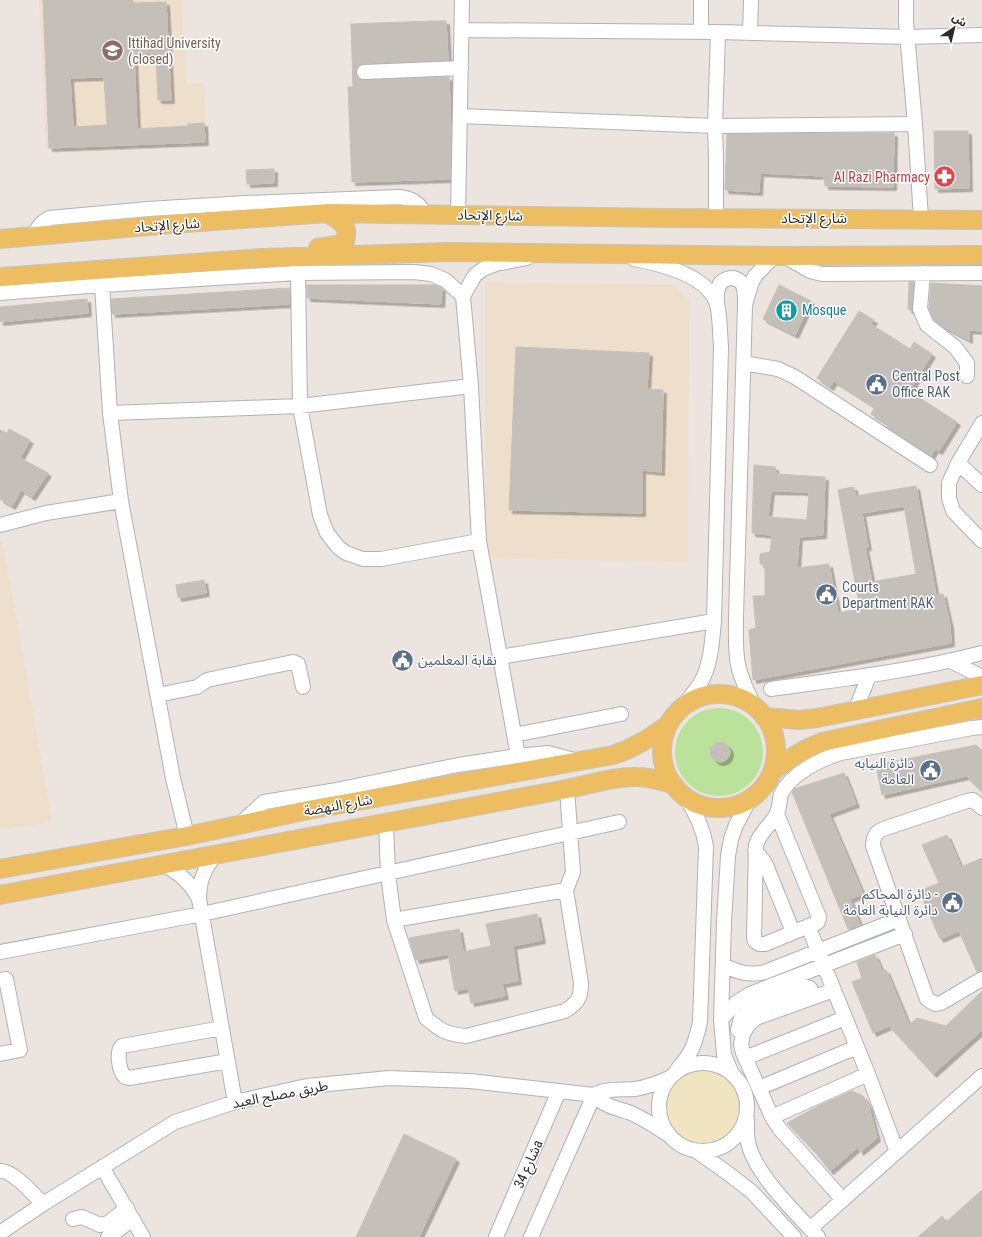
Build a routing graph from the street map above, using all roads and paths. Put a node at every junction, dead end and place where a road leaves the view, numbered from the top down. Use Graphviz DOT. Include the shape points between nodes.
graph roads {
  1 [pos="462,0"];
  2 [pos="701,0"];
  3 [pos="751,0"];
  4 [pos="906,0"];
  5 [pos="461,30"];
  6 [pos="701,32"];
  7 [pos="718,32"];
  8 [pos="750,33"];
  9 [pos="982,35"];
  10 [pos="908,37"];
  11 [pos="460,68"];
  12 [pos="364,72"];
  13 [pos="460,116"];
  14 [pos="915,124"];
  15 [pos="715,126"];
  16 [pos="328,213"];
  17 [pos="195,214"];
  18 [pos="425,214"];
  19 [pos="458,214"];
  20 [pos="716,219"];
  21 [pos="921,219"];
  22 [pos="982,220"];
  23 [pos="0,239"];
  24 [pos="449,252"];
  25 [pos="552,252"];
  26 [pos="608,254"];
  27 [pos="779,256"];
  28 [pos="982,256"];
  29 [pos="262,258"];
  30 [pos="414,272"];
  31 [pos="298,273"];
  32 [pos="923,273"];
  33 [pos="982,273"];
  34 [pos="2,276"];
  35 [pos="102,285"];
  36 [pos="37,290"];
  37 [pos="0,293"];
  38 [pos="463,296"];
  39 [pos="717,305"];
  40 [pos="746,305"];
  41 [pos="744,363"];
  42 [pos="967,376"];
  43 [pos="471,386"];
  44 [pos="300,406"];
  45 [pos="110,413"];
  46 [pos="982,423"];
  47 [pos="958,463"];
  48 [pos="930,465"];
  49 [pos="982,485"];
  50 [pos="121,501"];
  51 [pos="1,523"];
  52 [pos="478,541"];
  53 [pos="982,541"];
  54 [pos="714,621"];
  55 [pos="982,653"];
  56 [pos="500,657"];
  57 [pos="951,661"];
  58 [pos="869,676"];
  59 [pos="982,677"];
  60 [pos="982,685"];
  61 [pos="303,687"];
  62 [pos="771,689"];
  63 [pos="158,696"];
  64 [pos="682,708"];
  65 [pos="982,708"];
  66 [pos="759,711"];
  67 [pos="855,711"];
  68 [pos="621,714"];
  69 [pos="669,724"];
  70 [pos="982,727"];
  71 [pos="514,735"];
  72 [pos="855,743"];
  73 [pos="518,756"];
  74 [pos="580,762"];
  75 [pos="773,771"];
  76 [pos="567,790"];
  77 [pos="679,791"];
  78 [pos="750,799"];
  79 [pos="982,808"];
  80 [pos="777,814"];
  81 [pos="619,822"];
  82 [pos="386,823"];
  83 [pos="238,826"];
  84 [pos="570,833"];
  85 [pos="186,836"];
  86 [pos="755,851"];
  87 [pos="216,855"];
  88 [pos="164,864"];
  89 [pos="0,869"];
  90 [pos="388,874"];
  91 [pos="566,890"];
  92 [pos="0,895"];
  93 [pos="199,899"];
  94 [pos="202,914"];
  95 [pos="899,919"];
  96 [pos="394,920"];
  97 [pos="808,926"];
  98 [pos="794,932"];
  99 [pos="905,934"];
  100 [pos="818,951"];
  101 [pos="0,952"];
  102 [pos="723,965"];
  103 [pos="824,965"];
  104 [pos="982,979"];
  105 [pos="0,980"];
  106 [pos="834,990"];
  107 [pos="845,1018"];
  108 [pos="721,1019"];
  109 [pos="222,1028"];
  110 [pos="857,1047"];
  111 [pos="0,1054"];
  112 [pos="745,1058"];
  113 [pos="228,1061"];
  114 [pos="673,1074"];
  115 [pos="732,1074"];
  116 [pos="868,1074"];
  117 [pos="982,1076"];
  118 [pos="759,1088"];
  119 [pos="559,1091"];
  120 [pos="594,1095"];
  121 [pos="235,1102"];
  122 [pos="746,1113"];
  123 [pos="772,1117"];
  124 [pos="670,1136"];
  125 [pos="694,1150"];
  126 [pos="897,1152"];
  127 [pos="102,1167"];
  128 [pos="0,1171"];
  129 [pos="843,1200"];
  130 [pos="43,1204"];
  131 [pos="130,1213"];
  132 [pos="73,1219"];
  133 [pos="89,1220"];
  134 [pos="0,1233"];
  135 [pos="814,1233"];
  136 [pos="98,1237"];
  137 [pos="108,1237"];
  138 [pos="143,1237"];
  139 [pos="496,1237"];
  140 [pos="531,1237"];
  141 [pos="794,1237"];
  1 -- 5 [label="street"];
  2 -- 6 [label="street"];
  3 -- 8 [label="street"];
  4 -- 10 [label="street"];
  5 -- 6 [label="street"];
  5 -- 11 [label="street"];
  6 -- 7 [label="street"];
  7 -- 8 [label="street"];
  7 -- 15 [label="street"];
  8 -- 10 [label="street"];
  9 -- 10 [label="street"];
  10 -- 14 [label="street"];
  11 -- 12 [label="street"];
  11 -- 13 [label="street"];
  13 -- 15 [label="street"];
  13 -- 19 [label="street"];
  14 -- 15 [label="street"];
  14 -- 21 [label="street"];
  15 -- 20 [label="street"];
  16 -- 17 [label="main road, شارع الإتحاد"];
  16 -- 18 [label="main road, شارع الإتحاد"];
  16 -- 29 [label="main road" via="344,225 347,232 345,241 337,245"];
  17 -- 18 [label="street" via="297,200 399,197 415,202"];
  17 -- 23 [label="main road, شارع الإتحاد"];
  18 -- 19 [label="main road, شارع الإتحاد"];
  19 -- 20 [label="main road, شارع الإتحاد"];
  20 -- 21 [label="main road, شارع الإتحاد"];
  21 -- 22 [label="main road, شارع الإتحاد"];
  24 -- 25 [label="main road"];
  24 -- 29 [label="main road"];
  24 -- 30 [label="street"];
  25 -- 26 [label="main road"];
  25 -- 38 [label="street" via="483,269 475,275"];
  26 -- 27 [label="main road"];
  26 -- 39 [label="street" via="674,269 694,278"];
  27 -- 28 [label="main road"];
  27 -- 32 [label="street" via="822,274"];
  27 -- 40 [label="street" via="755,276"];
  29 -- 34 [label="main road"];
  30 -- 31 [label="street"];
  30 -- 38 [label="street" via="431,274 445,280"];
  31 -- 35 [label="street"];
  31 -- 44 [label="street"];
  32 -- 33 [label="street"];
  32 -- 42 [label="street" via="920,309 922,314 927,325 955,347 967,363"];
  34 -- 36 [label="street"];
  35 -- 36 [label="street"];
  35 -- 45 [label="street"];
  36 -- 37 [label="street"];
  38 -- 43 [label="street"];
  39 -- 40 [label="street" via="719,285 723,280 730,278 741,282 744,287"];
  39 -- 54 [label="street" via="721,347"];
  40 -- 41 [label="street"];
  41 -- 48 [label="street" via="778,369 795,377"];
  41 -- 66 [label="street" via="737,652 738,665"];
  43 -- 44 [label="street"];
  43 -- 52 [label="street"];
  44 -- 45 [label="street"];
  44 -- 52 [label="street" via="320,515 327,533 338,547 363,559 381,559"];
  45 -- 50 [label="street"];
  46 -- 47 [label="street"];
  47 -- 49 [label="street"];
  47 -- 53 [label="street" via="949,483 949,498 953,511"];
  50 -- 51 [label="street"];
  50 -- 63 [label="street"];
  52 -- 56 [label="street"];
  54 -- 56 [label="street"];
  54 -- 64 [label="street" via="707,669"];
  55 -- 57 [label="street"];
  56 -- 71 [label="street"];
  57 -- 58 [label="street"];
  57 -- 59 [label="street"];
  58 -- 62 [label="street"];
  58 -- 67 [label="street"];
  60 -- 67 [label="main road"];
  61 -- 63 [label="street" via="298,664 293,662 207,680 197,688"];
  63 -- 85 [label="street"];
  64 -- 66 [label="main road" via="699,698 718,695 737,697"];
  64 -- 69 [label="main road"];
  65 -- 72 [label="main road"];
  66 -- 67 [label="main road" via="799,720"];
  66 -- 75 [label="main road" via="772,729 776,742"];
  68 -- 71 [label="street"];
  69 -- 74 [label="main road, شارع النهضة" via="652,737 627,750"];
  69 -- 77 [label="main road" via="662,755 666,770"];
  70 -- 72 [label="street"];
  71 -- 73 [label="street"];
  72 -- 75 [label="main road" via="822,742 790,757"];
  72 -- 80 [label="street" via="841,753 810,766 799,775 780,797"];
  73 -- 74 [label="street" via="548,753"];
  73 -- 83 [label="street" via="264,802"];
  74 -- 83 [label="main road, شارع النهضة" via="308,810"];
  75 -- 78 [label="main road" via="764,787"];
  76 -- 77 [label="main road, شارع النهضة" via="638,776 656,779"];
  76 -- 82 [label="main road, شارع النهضة"];
  76 -- 84 [label="street"];
  77 -- 78 [label="main road" via="701,805 718,808 735,806"];
  77 -- 114 [label="street" via="697,815 704,831 706,853 700,1022 690,1055"];
  78 -- 102 [label="street" via="736,825 728,856"];
  79 -- 95 [label="street" via="976,802 967,800 883,829 876,834 873,846"];
  80 -- 86 [label="street" via="759,836"];
  80 -- 97 [label="street" via="819,917 818,922"];
  81 -- 84 [label="street"];
  82 -- 87 [label="main road, شارع النهضة"];
  82 -- 90 [label="street"];
  83 -- 85 [label="main road, شارع النهضة"];
  84 -- 90 [label="street"];
  84 -- 91 [label="street" via="573,872"];
  85 -- 89 [label="main road, شارع النهضة"];
  86 -- 98 [label="street" via="766,865"];
  86 -- 98 [label="street" via="755,941 765,944"];
  87 -- 88 [label="main road, شارع النهضة"];
  87 -- 93 [label="street" via="204,871"];
  88 -- 92 [label="main road, شارع النهضة"];
  88 -- 93 [label="street" via="181,875"];
  90 -- 94 [label="street"];
  90 -- 96 [label="street"];
  91 -- 96 [label="street"];
  91 -- 96 [label="street" via="581,983 581,994 576,1004 565,1011 466,1036 439,1030 426,1018"];
  93 -- 94 [label="street"];
  94 -- 101 [label="street"];
  94 -- 109 [label="street"];
  95 -- 99 [label="street"];
  95 -- 100 [label="street"];
  97 -- 98 [label="street"];
  97 -- 100 [label="street"];
  99 -- 103 [label="street"];
  99 -- 104 [label="street" via="928,999 935,1004"];
  100 -- 102 [label="street" via="758,973 744,973"];
  100 -- 103 [label="street"];
  102 -- 108 [label="street"];
  103 -- 106 [label="street"];
  103 -- 108 [label="street" via="750,994 736,1003"];
  105 -- 111 [label="street" via="6,979 20,1050"];
  106 -- 107 [label="street"];
  106 -- 112 [label="street" via="756,1018 745,1029 741,1044"];
  107 -- 110 [label="street"];
  107 -- 112 [label="street"];
  108 -- 115 [label="street" via="724,1054"];
  109 -- 113 [label="street"];
  109 -- 113 [label="street" via="122,1046 118,1053 122,1073 129,1078"];
  110 -- 116 [label="street"];
  110 -- 118 [label="street"];
  112 -- 118 [label="street"];
  113 -- 121 [label="street"];
  114 -- 115 [label="street" via="688,1065 700,1062 723,1067"];
  114 -- 120 [label="street, طريق مصلح العيد" via="647,1086 605,1090"];
  114 -- 124 [label="street" via="662,1089 659,1101 659,1114"];
  115 -- 122 [label="street" via="741,1085 746,1099"];
  116 -- 123 [label="street"];
  116 -- 126 [label="street"];
  117 -- 126 [label="street"];
  118 -- 123 [label="street"];
  119 -- 120 [label="street, طريق مصلح العيد"];
  119 -- 121 [label="street, طريق مصلح العيد" via="470,1081 389,1078 307,1086"];
  119 -- 139 [label="street, شارع 34a"];
  120 -- 124 [label="street, طريق مصلح العيد" via="608,1106 644,1119"];
  120 -- 140 [label="street"];
  121 -- 127 [label="street, طريق مصلح العيد" via="176,1122"];
  122 -- 125 [label="street" via="742,1127 734,1138 722,1146 709,1150"];
  122 -- 135 [label="street" via="747,1137 760,1171"];
  123 -- 129 [label="street" via="788,1140"];
  124 -- 125 [label="street" via="681,1145"];
  125 -- 141 [label="street" via="752,1192"];
  126 -- 129 [label="street"];
  127 -- 130 [label="street, طريق مصلح العيد"];
  127 -- 131 [label="street"];
  128 -- 130 [label="street" via="5,1170 13,1175"];
  129 -- 135 [label="street"];
  130 -- 134 [label="street, طريق مصلح العيد"];
  131 -- 133 [label="street" via="108,1223 100,1224"];
  131 -- 137 [label="street"];
  131 -- 138 [label="street"];
  132 -- 133 [label="street" via="82,1217"];
  133 -- 136 [label="street" via="95,1227"];
}
